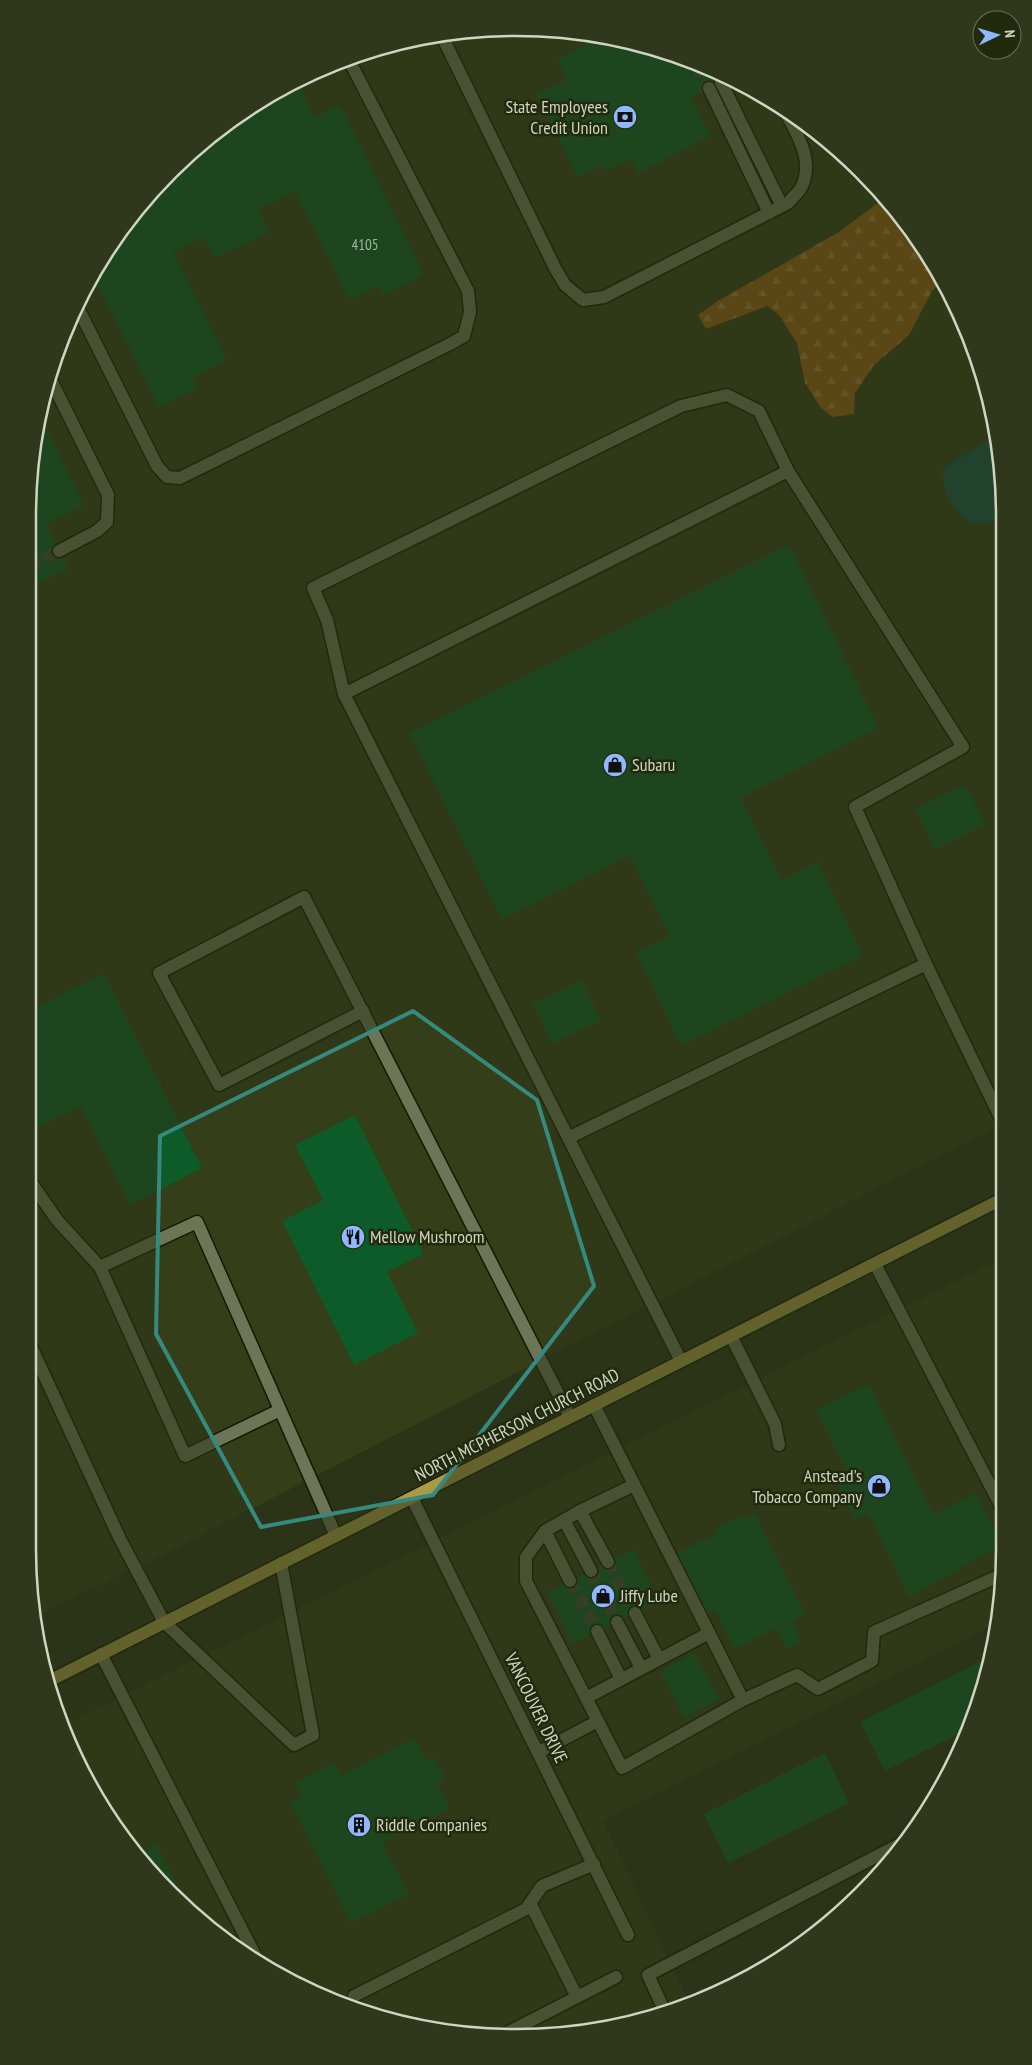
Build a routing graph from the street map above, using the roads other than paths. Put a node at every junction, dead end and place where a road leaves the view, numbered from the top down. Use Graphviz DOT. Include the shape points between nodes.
graph roads {
  1 [pos="445,41"];
  2 [pos="352,66"];
  3 [pos="721,83"];
  4 [pos="709,88"];
  5 [pos="791,123"];
  6 [pos="782,206"];
  7 [pos="769,213"];
  8 [pos="81,314"];
  9 [pos="55,386"];
  10 [pos="788,471"];
  11 [pos="59,551"];
  12 [pos="344,694"];
  13 [pos="926,964"];
  14 [pos="363,1011"];
  15 [pos="996,1109"];
  16 [pos="568,1138"];
  17 [pos="36,1190"];
  18 [pos="996,1202"];
  19 [pos="876,1264"];
  20 [pos="100,1267"];
  21 [pos="731,1336"];
  22 [pos="36,1357"];
  23 [pos="681,1361"];
  24 [pos="594,1405"];
  25 [pos="280,1410"];
  26 [pos="570,1417"];
  27 [pos="779,1445"];
  28 [pos="634,1485"];
  29 [pos="996,1496"];
  30 [pos="412,1498"];
  31 [pos="580,1510"];
  32 [pos="564,1520"];
  33 [pos="545,1531"];
  34 [pos="336,1536"];
  35 [pos="608,1562"];
  36 [pos="281,1563"];
  37 [pos="591,1571"];
  38 [pos="995,1578"];
  39 [pos="570,1581"];
  40 [pos="635,1613"];
  41 [pos="164,1622"];
  42 [pos="617,1622"];
  43 [pos="596,1631"];
  44 [pos="709,1633"];
  45 [pos="101,1654"];
  46 [pos="659,1659"];
  47 [pos="641,1668"];
  48 [pos="55,1678"];
  49 [pos="621,1679"];
  50 [pos="586,1698"];
  51 [pos="743,1700"];
  52 [pos="598,1721"];
  53 [pos="539,1752"];
  54 [pos="890,1849"];
  55 [pos="594,1864"];
  56 [pos="530,1903"];
  57 [pos="628,1936"];
  58 [pos="252,1950"];
  59 [pos="616,1977"];
  60 [pos="354,1996"];
  61 [pos="577,1997"];
  62 [pos="662,2005"];
  63 [pos="515,2029"];
  1 -- 7 [label="street" via="555,268 565,286 583,300 604,298"];
  2 -- 8 [label="street" via="468,291 470,312 464,336 180,478 167,477 157,466"];
  3 -- 6 [label="street"];
  4 -- 7 [label="street"];
  5 -- 6 [label="street" via="804,149 806,167 801,188"];
  6 -- 7 [label="street"];
  9 -- 11 [label="street" via="108,494 107,522 97,531"];
  10 -- 12 [label="street"];
  10 -- 12 [label="street" via="759,411 727,395 672,410 313,588 327,620"];
  10 -- 13 [label="street" via="963,747 855,807"];
  12 -- 16 [label="street"];
  13 -- 15 [label="street"];
  13 -- 16 [label="street"];
  14 -- 14 [label="street" via="304,897 159,972 219,1085"];
  14 -- 26 [label="street"];
  16 -- 23 [label="street"];
  17 -- 20 [label="street" via="57,1220"];
  18 -- 19 [label="main road, NORTH MCPHERSON CHURCH ROAD"];
  19 -- 21 [label="main road, NORTH MCPHERSON CHURCH ROAD"];
  19 -- 29 [label="street"];
  20 -- 25 [label="street" via="197,1222"];
  20 -- 25 [label="street" via="185,1456"];
  21 -- 23 [label="main road, NORTH MCPHERSON CHURCH ROAD"];
  21 -- 27 [label="street" via="776,1424"];
  22 -- 41 [label="street" via="120,1539"];
  23 -- 24 [label="main road, NORTH MCPHERSON CHURCH ROAD"];
  24 -- 26 [label="main road, NORTH MCPHERSON CHURCH ROAD"];
  24 -- 28 [label="street"];
  25 -- 34 [label="street"];
  26 -- 30 [label="main road, NORTH MCPHERSON CHURCH ROAD"];
  28 -- 31 [label="street"];
  28 -- 44 [label="street"];
  30 -- 34 [label="main road, NORTH MCPHERSON CHURCH ROAD"];
  30 -- 53 [label="street, VANCOUVER DRIVE"];
  31 -- 32 [label="street"];
  31 -- 35 [label="street"];
  32 -- 33 [label="street"];
  32 -- 37 [label="street"];
  33 -- 39 [label="street"];
  33 -- 50 [label="street" via="526,1558 526,1581"];
  34 -- 36 [label="main road, NORTH MCPHERSON CHURCH ROAD"];
  36 -- 41 [label="main road, NORTH MCPHERSON CHURCH ROAD"];
  36 -- 41 [label="street" via="313,1735 294,1745"];
  38 -- 51 [label="street" via="874,1632 872,1661 818,1689 797,1675"];
  40 -- 46 [label="street"];
  41 -- 45 [label="main road, NORTH MCPHERSON CHURCH ROAD"];
  42 -- 47 [label="street"];
  43 -- 49 [label="street"];
  44 -- 46 [label="street"];
  44 -- 51 [label="street"];
  45 -- 48 [label="main road, NORTH MCPHERSON CHURCH ROAD"];
  45 -- 58 [label="street"];
  46 -- 47 [label="street"];
  47 -- 49 [label="street"];
  49 -- 50 [label="street"];
  50 -- 52 [label="street"];
  51 -- 52 [label="street" via="622,1768"];
  52 -- 53 [label="street"];
  53 -- 55 [label="street, VANCOUVER DRIVE"];
  54 -- 62 [label="street" via="648,1974"];
  55 -- 56 [label="street" via="542,1886"];
  55 -- 57 [label="street, VANCOUVER DRIVE"];
  56 -- 60 [label="street" via="526,1909"];
  56 -- 61 [label="street"];
  59 -- 61 [label="street"];
  61 -- 63 [label="street"];
}
